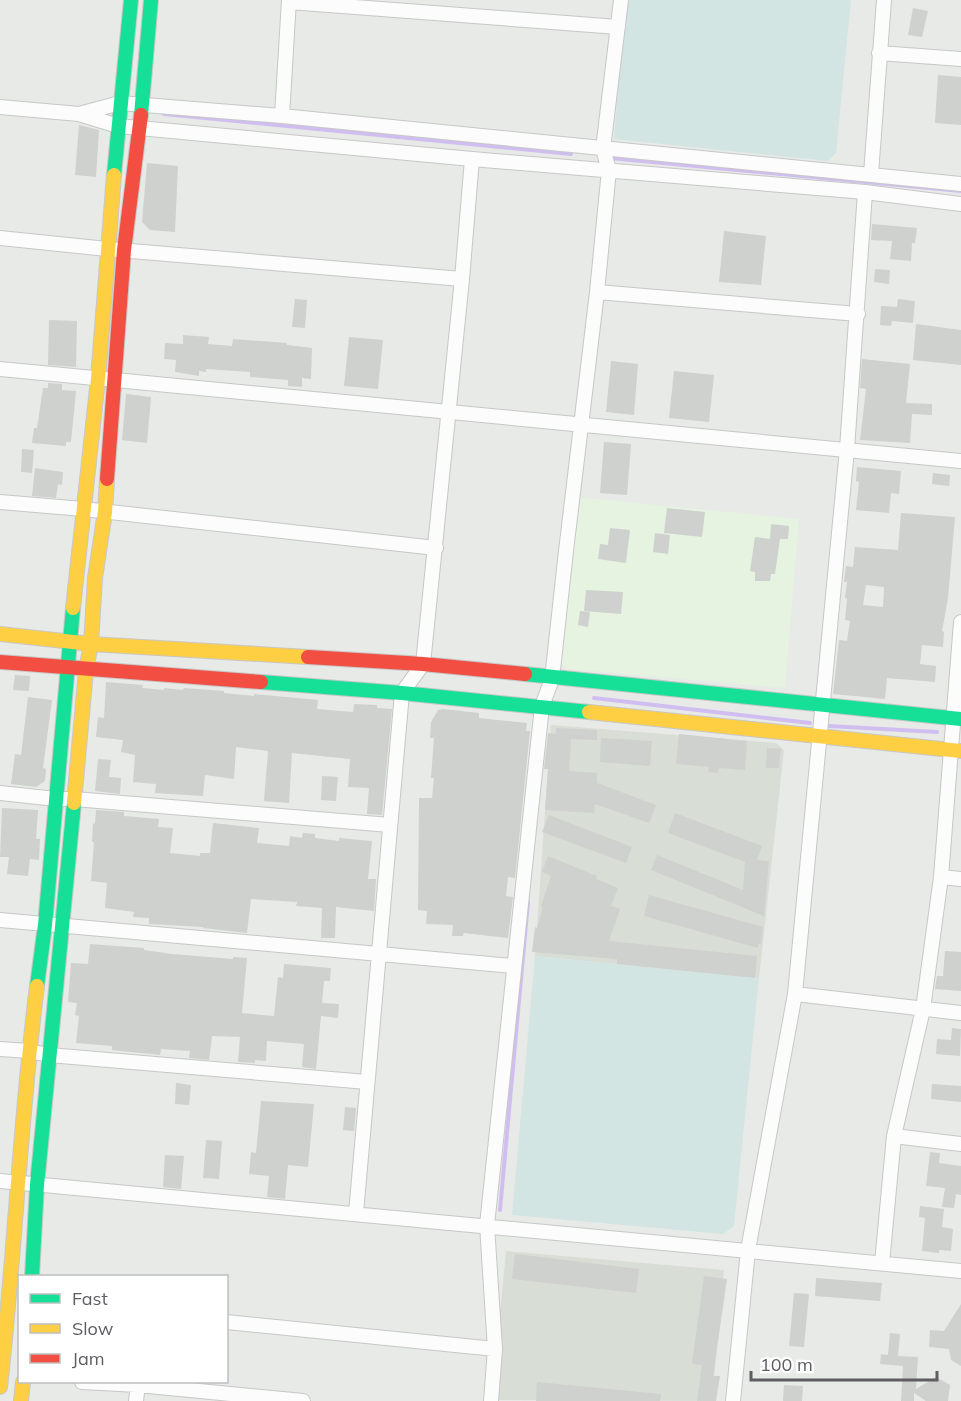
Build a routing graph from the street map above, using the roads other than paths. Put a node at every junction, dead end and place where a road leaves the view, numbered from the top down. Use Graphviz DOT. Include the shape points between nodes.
graph roads {
  1 [pos="130,0"];
  2 [pos="151,0"];
  3 [pos="621,0"];
  4 [pos="884,0"];
  5 [pos="289,1"];
  6 [pos="618,27"];
  7 [pos="879,53"];
  8 [pos="961,59"];
  9 [pos="120,103"];
  10 [pos="142,105"];
  11 [pos="0,107"];
  12 [pos="79,114"];
  13 [pos="282,116"];
  14 [pos="118,126"];
  15 [pos="140,127"];
  16 [pos="603,149"];
  17 [pos="472,159"];
  18 [pos="609,170"];
  19 [pos="871,174"];
  20 [pos="961,184"];
  21 [pos="865,192"];
  22 [pos="961,204"];
  23 [pos="0,238"];
  24 [pos="107,249"];
  25 [pos="124,250"];
  26 [pos="462,279"];
  27 [pos="597,292"];
  28 [pos="858,314"];
  29 [pos="0,369"];
  30 [pos="98,378"];
  31 [pos="115,380"];
  32 [pos="448,412"];
  33 [pos="582,424"];
  34 [pos="847,449"];
  35 [pos="961,461"];
  36 [pos="0,502"];
  37 [pos="83,509"];
  38 [pos="105,512"];
  39 [pos="436,548"];
  40 [pos="961,622"];
  41 [pos="0,634"];
  42 [pos="70,641"];
  43 [pos="91,644"];
  44 [pos="0,662"];
  45 [pos="423,664"];
  46 [pos="67,668"];
  47 [pos="86,670"];
  48 [pos="552,679"];
  49 [pos="402,693"];
  50 [pos="542,706"];
  51 [pos="821,706"];
  52 [pos="957,718"];
  53 [pos="819,735"];
  54 [pos="955,750"];
  55 [pos="0,793"];
  56 [pos="56,799"];
  57 [pos="74,799"];
  58 [pos="390,825"];
  59 [pos="941,877"];
  60 [pos="961,879"];
  61 [pos="0,920"];
  62 [pos="45,925"];
  63 [pos="63,927"];
  64 [pos="379,952"];
  65 [pos="513,966"];
  66 [pos="795,994"];
  67 [pos="923,1009"];
  68 [pos="961,1012"];
  69 [pos="0,1049"];
  70 [pos="29,1051"];
  71 [pos="49,1055"];
  72 [pos="368,1082"];
  73 [pos="894,1137"];
  74 [pos="961,1144"];
  75 [pos="0,1181"];
  76 [pos="19,1182"];
  77 [pos="37,1185"];
  78 [pos="356,1213"];
  79 [pos="487,1225"];
  80 [pos="748,1250"];
  81 [pos="882,1263"];
  82 [pos="961,1271"];
  83 [pos="32,1275"];
  84 [pos="5,1299"];
  85 [pos="228,1322"];
  86 [pos="495,1349"];
  87 [pos="18,1378"];
  88 [pos="0,1380"];
  89 [pos="23,1383"];
  90 [pos="101,1383"];
  91 [pos="138,1385"];
  92 [pos="21,1401"];
  93 [pos="136,1401"];
  94 [pos="303,1401"];
  95 [pos="491,1401"];
  96 [pos="733,1401"];
  1 -- 9 [label="main road"];
  2 -- 10 [label="main road"];
  3 -- 6 [label="street"];
  4 -- 7 [label="street"];
  5 -- 6 [label="street"];
  5 -- 13 [label="street"];
  6 -- 16 [label="street"];
  7 -- 8 [label="street"];
  7 -- 19 [label="street"];
  9 -- 10 [label="street"];
  9 -- 12 [label="street"];
  9 -- 14 [label="main road"];
  10 -- 13 [label="street"];
  10 -- 15 [label="main road"];
  11 -- 12 [label="street"];
  12 -- 14 [label="street"];
  13 -- 16 [label="street"];
  14 -- 15 [label="street"];
  14 -- 24 [label="main road"];
  15 -- 17 [label="street"];
  15 -- 25 [label="main road"];
  16 -- 18 [label="street"];
  16 -- 19 [label="street"];
  17 -- 18 [label="street"];
  17 -- 26 [label="street"];
  18 -- 21 [label="street"];
  18 -- 27 [label="street"];
  19 -- 20 [label="street"];
  21 -- 22 [label="street"];
  21 -- 28 [label="street"];
  23 -- 24 [label="street"];
  24 -- 25 [label="street"];
  24 -- 30 [label="main road"];
  25 -- 26 [label="street"];
  25 -- 31 [label="main road"];
  26 -- 32 [label="street"];
  27 -- 28 [label="street"];
  27 -- 33 [label="street"];
  28 -- 34 [label="street"];
  29 -- 30 [label="street"];
  30 -- 31 [label="street"];
  30 -- 37 [label="main road"];
  31 -- 32 [label="street"];
  31 -- 38 [label="main road"];
  32 -- 33 [label="street"];
  32 -- 39 [label="street"];
  33 -- 34 [label="street"];
  33 -- 48 [label="street"];
  34 -- 35 [label="street"];
  34 -- 51 [label="street"];
  36 -- 37 [label="street"];
  37 -- 38 [label="street"];
  37 -- 42 [label="main road"];
  38 -- 39 [label="street"];
  38 -- 43 [label="main road"];
  39 -- 45 [label="street"];
  40 -- 52 [label="street"];
  41 -- 42 [label="main road"];
  42 -- 43 [label="main road"];
  42 -- 46 [label="main road"];
  43 -- 45 [label="main road"];
  43 -- 47 [label="main road"];
  44 -- 46 [label="main road"];
  45 -- 48 [label="main road"];
  45 -- 49 [label="street"];
  46 -- 47 [label="main road"];
  46 -- 56 [label="main road"];
  47 -- 49 [label="main road"];
  47 -- 57 [label="main road"];
  48 -- 50 [label="street"];
  48 -- 51 [label="main road"];
  49 -- 50 [label="main road"];
  49 -- 58 [label="street"];
  50 -- 53 [label="main road"];
  50 -- 65 [label="street"];
  51 -- 52 [label="main road"];
  51 -- 53 [label="street"];
  52 -- 54 [label="street"];
  53 -- 54 [label="main road"];
  53 -- 66 [label="street"];
  54 -- 59 [label="street"];
  55 -- 56 [label="street"];
  56 -- 57 [label="street"];
  56 -- 62 [label="main road"];
  57 -- 58 [label="street"];
  57 -- 63 [label="main road"];
  58 -- 64 [label="street"];
  59 -- 60 [label="street"];
  59 -- 67 [label="street"];
  61 -- 62 [label="street"];
  62 -- 63 [label="street"];
  62 -- 70 [label="main road"];
  63 -- 64 [label="street"];
  63 -- 71 [label="main road"];
  64 -- 65 [label="street"];
  64 -- 72 [label="street"];
  65 -- 79 [label="street"];
  66 -- 67 [label="street"];
  66 -- 80 [label="street"];
  67 -- 68 [label="street"];
  67 -- 73 [label="street"];
  69 -- 70 [label="street"];
  70 -- 71 [label="street"];
  70 -- 76 [label="main road"];
  71 -- 72 [label="street"];
  71 -- 77 [label="main road"];
  72 -- 78 [label="street"];
  73 -- 74 [label="street"];
  73 -- 81 [label="street"];
  75 -- 76 [label="street"];
  76 -- 77 [label="street"];
  76 -- 84 [label="main road"];
  77 -- 78 [label="street"];
  77 -- 83 [label="main road"];
  78 -- 79 [label="street"];
  79 -- 80 [label="street"];
  79 -- 86 [label="street"];
  80 -- 81 [label="street"];
  80 -- 96 [label="street"];
  81 -- 82 [label="street"];
  84 -- 88 [label="main road"];
  85 -- 86 [label="street"];
  86 -- 95 [label="street"];
  87 -- 88 [label="street"];
  89 -- 92 [label="main road"];
  90 -- 91 [label="street"];
  91 -- 93 [label="street"];
  91 -- 94 [label="street"];
}
